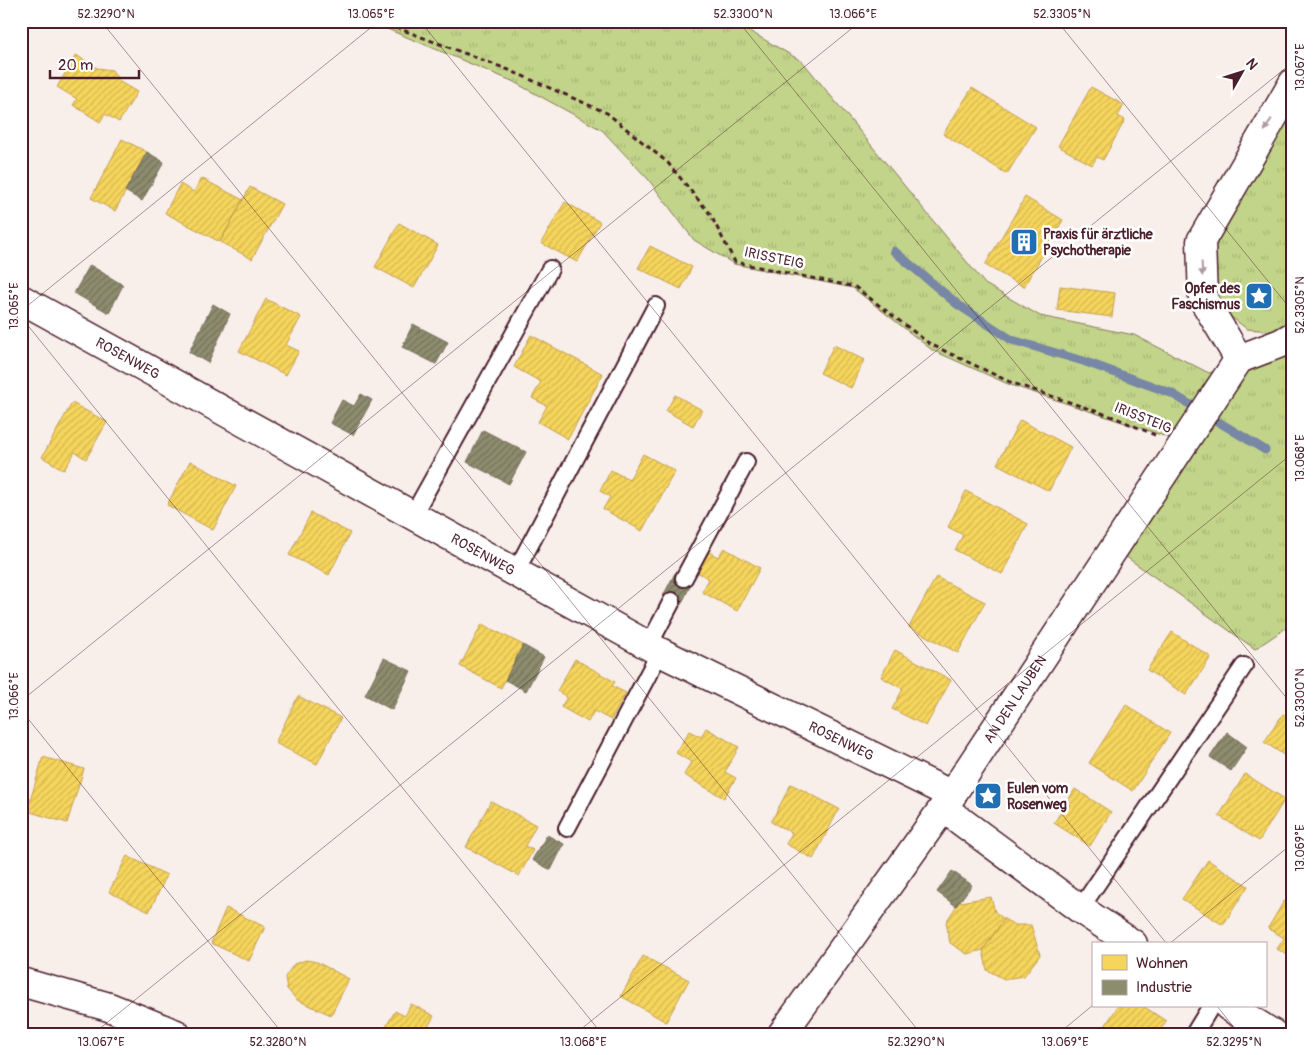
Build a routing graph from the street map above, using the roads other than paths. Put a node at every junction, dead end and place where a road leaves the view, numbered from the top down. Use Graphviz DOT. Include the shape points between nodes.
graph roads {
  1 [pos="1293,83"];
  2 [pos="550,269"];
  3 [pos="21,299"];
  4 [pos="656,306"];
  5 [pos="1293,336"];
  6 [pos="1239,359"];
  7 [pos="746,462"];
  8 [pos="413,515"];
  9 [pos="515,573"];
  10 [pos="684,578"];
  11 [pos="672,601"];
  12 [pos="654,649"];
  13 [pos="1244,666"];
  14 [pos="948,802"];
  15 [pos="567,828"];
  16 [pos="1080,909"];
  17 [pos="1130,942"];
  18 [pos="21,982"];
  19 [pos="1210,1008"];
  20 [pos="1231,1008"];
  21 [pos="176,1034"];
  22 [pos="782,1034"];
  23 [pos="1194,1034"];
  24 [pos="1273,1034"];
  1 -- 6 [label="street, one-way" via="1201,240 1204,299"];
  2 -- 8 [label="lane"];
  3 -- 8 [label="street, ROSENWEG"];
  4 -- 9 [label="lane"];
  5 -- 6 [label="street" via="1281,344"];
  6 -- 14 [label="street, AN DEN LAUBEN"];
  7 -- 10 [label="lane"];
  8 -- 9 [label="street, ROSENWEG"];
  9 -- 12 [label="street, ROSENWEG"];
  11 -- 12 [label="lane"];
  12 -- 14 [label="street, ROSENWEG"];
  12 -- 15 [label="lane"];
  13 -- 16 [label="lane"];
  14 -- 16 [label="street, ROSENWEG"];
  14 -- 22 [label="street, AN DEN LAUBEN"];
  16 -- 17 [label="street, ROSENWEG"];
  18 -- 21 [label="street" via="109,1007"];
  19 -- 23 [label="lane"];
  20 -- 24 [label="street"];
}
